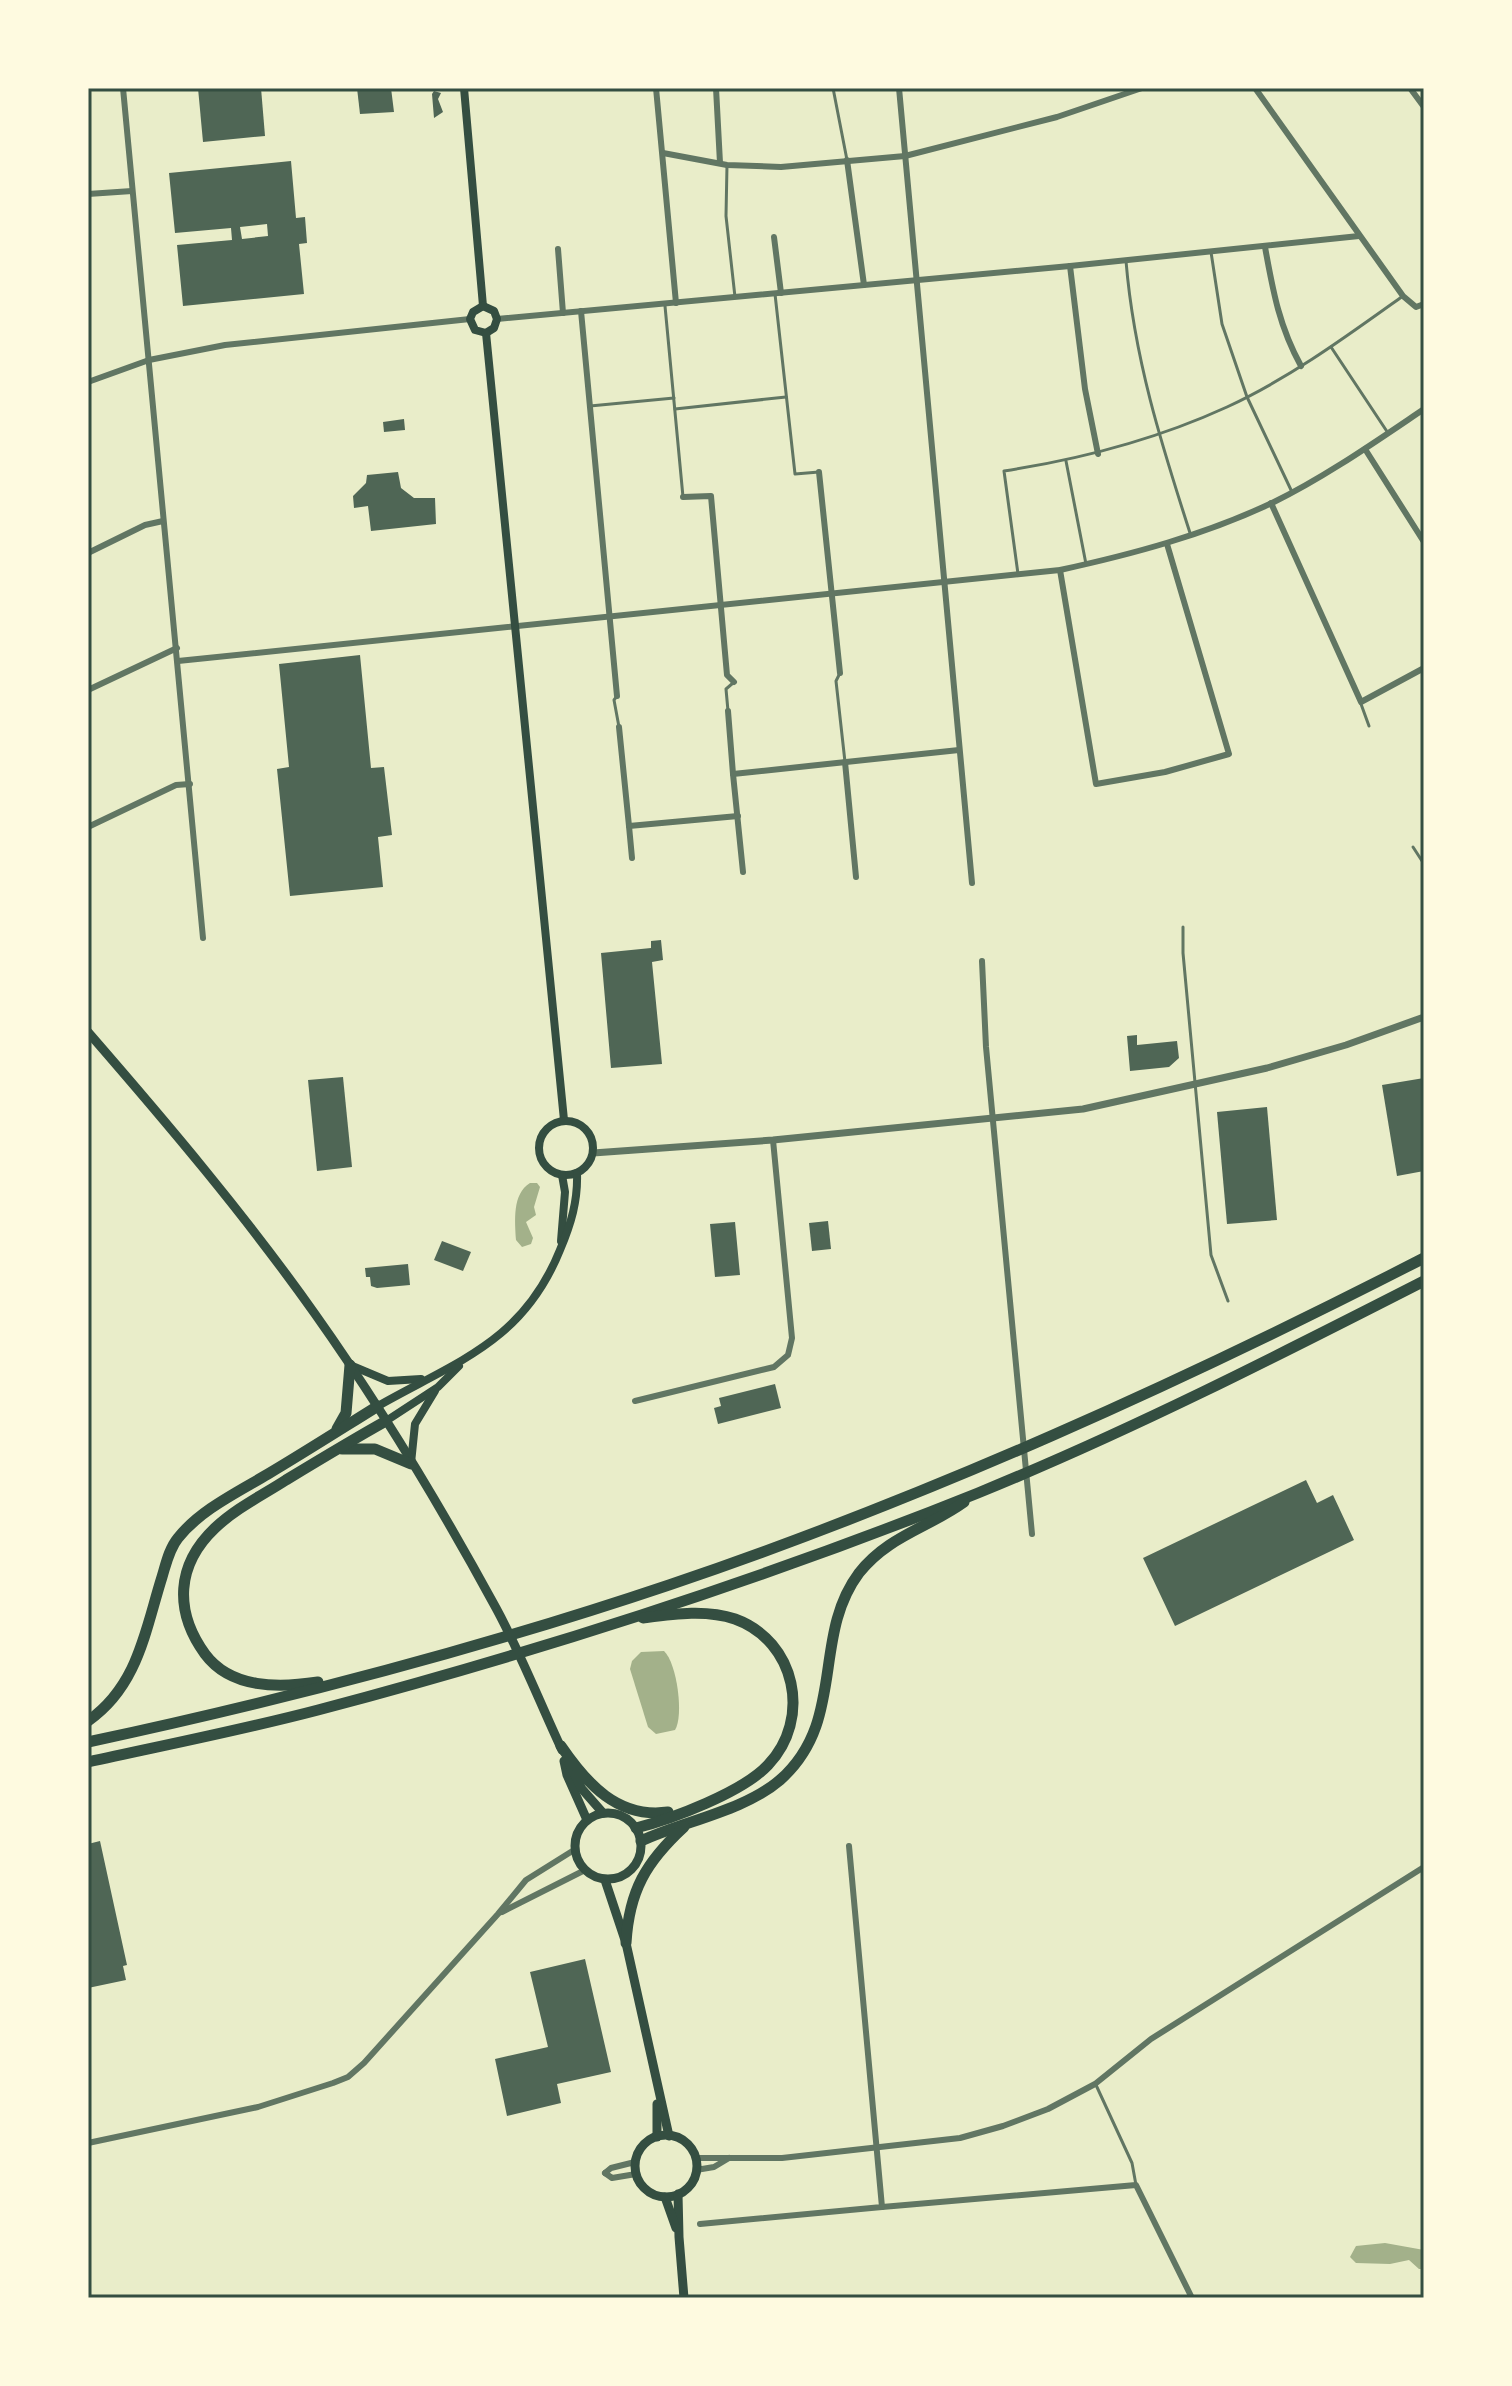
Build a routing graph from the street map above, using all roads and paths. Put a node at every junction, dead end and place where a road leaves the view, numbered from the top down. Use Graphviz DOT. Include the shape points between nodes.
graph roads {
  1 [pos="123,88"];
  2 [pos="464,88"];
  3 [pos="656,88"];
  4 [pos="716,88"];
  5 [pos="833,88"];
  6 [pos="899,88"];
  7 [pos="1142,88"];
  8 [pos="1255,88"];
  9 [pos="1410,88"];
  10 [pos="1424,107"];
  11 [pos="663,153"];
  12 [pos="905,156"];
  13 [pos="847,160"];
  14 [pos="724,164"];
  15 [pos="132,191"];
  16 [pos="88,194"];
  17 [pos="1359,236"];
  18 [pos="774,237"];
  19 [pos="1265,247"];
  20 [pos="558,249"];
  21 [pos="1211,252"];
  22 [pos="1126,261"];
  23 [pos="1070,266"];
  24 [pos="915,279"];
  25 [pos="864,285"];
  26 [pos="778,294"];
  27 [pos="1403,296"];
  28 [pos="735,299"];
  29 [pos="664,303"];
  30 [pos="676,303"];
  31 [pos="1424,304"];
  32 [pos="483,306"];
  33 [pos="581,311"];
  34 [pos="563,313"];
  35 [pos="470,319"];
  36 [pos="497,319"];
  37 [pos="486,333"];
  38 [pos="1331,347"];
  39 [pos="149,360"];
  40 [pos="1301,366"];
  41 [pos="88,382"];
  42 [pos="787,397"];
  43 [pos="1247,397"];
  44 [pos="674,398"];
  45 [pos="590,406"];
  46 [pos="675,409"];
  47 [pos="1424,409"];
  48 [pos="1388,433"];
  49 [pos="1158,435"];
  50 [pos="1365,449"];
  51 [pos="1098,454"];
  52 [pos="1066,461"];
  53 [pos="819,472"];
  54 [pos="1292,492"];
  55 [pos="683,497"];
  56 [pos="1271,503"];
  57 [pos="163,521"];
  58 [pos="1191,536"];
  59 [pos="1424,542"];
  60 [pos="1167,544"];
  61 [pos="88,553"];
  62 [pos="1086,564"];
  63 [pos="1060,570"];
  64 [pos="1018,576"];
  65 [pos="945,581"];
  66 [pos="831,594"];
  67 [pos="720,604"];
  68 [pos="610,616"];
  69 [pos="516,627"];
  70 [pos="177,648"];
  71 [pos="178,661"];
  72 [pos="1424,668"];
  73 [pos="840,673"];
  74 [pos="734,682"];
  75 [pos="88,690"];
  76 [pos="617,696"];
  77 [pos="1361,702"];
  78 [pos="728,711"];
  79 [pos="1369,726"];
  80 [pos="619,727"];
  81 [pos="959,750"];
  82 [pos="845,762"];
  83 [pos="733,774"];
  84 [pos="190,784"];
  85 [pos="738,816"];
  86 [pos="629,826"];
  87 [pos="88,827"];
  88 [pos="1413,847"];
  89 [pos="632,858"];
  90 [pos="1424,864"];
  91 [pos="743,872"];
  92 [pos="856,877"];
  93 [pos="972,883"];
  94 [pos="1183,927"];
  95 [pos="203,938"];
  96 [pos="982,961"];
  97 [pos="1424,1017"];
  98 [pos="88,1032"];
  99 [pos="1196,1084"];
  100 [pos="992,1119"];
  101 [pos="564,1120"];
  102 [pos="773,1140"];
  103 [pos="593,1153"];
  104 [pos="577,1173"];
  105 [pos="562,1175"];
  106 [pos="561,1249"];
  107 [pos="1424,1258"];
  108 [pos="1424,1281"];
  109 [pos="1228,1301"];
  110 [pos="465,1360"];
  111 [pos="350,1365"];
  112 [pos="430,1378"];
  113 [pos="438,1387"];
  114 [pos="635,1401"];
  115 [pos="378,1406"];
  116 [pos="386,1421"];
  117 [pos="331,1435"];
  118 [pos="337,1450"];
  119 [pos="411,1464"];
  120 [pos="977,1493"];
  121 [pos="1032,1534"];
  122 [pos="619,1621"];
  123 [pos="381,1671"];
  124 [pos="88,1721"];
  125 [pos="88,1742"];
  126 [pos="561,1746"];
  127 [pos="88,1762"];
  128 [pos="685,1810"];
  129 [pos="603,1813"];
  130 [pos="587,1820"];
  131 [pos="687,1823"];
  132 [pos="636,1828"];
  133 [pos="641,1841"];
  134 [pos="849,1846"];
  135 [pos="574,1850"];
  136 [pos="1424,1867"];
  137 [pos="585,1870"];
  138 [pos="610,1879"];
  139 [pos="498,1914"];
  140 [pos="626,1943"];
  141 [pos="1095,2084"];
  142 [pos="656,2087"];
  143 [pos="669,2136"];
  144 [pos="657,2137"];
  145 [pos="88,2143"];
  146 [pos="876,2148"];
  147 [pos="696,2158"];
  148 [pos="729,2158"];
  149 [pos="635,2162"];
  150 [pos="696,2170"];
  151 [pos="636,2174"];
  152 [pos="1136,2185"];
  153 [pos="678,2194"];
  154 [pos="665,2197"];
  155 [pos="882,2207"];
  156 [pos="700,2224"];
  157 [pos="679,2237"];
  158 [pos="684,2298"];
  159 [pos="1192,2298"];
  1 -- 15 [label="street"];
  2 -- 32 [label="main road"];
  3 -- 11 [label="street"];
  4 -- 14 [label="street"];
  5 -- 13 [label="lane"];
  6 -- 12 [label="street"];
  7 -- 12 [label="street" via="1057,117"];
  8 -- 17 [label="street"];
  9 -- 10 [label="street"];
  11 -- 14 [label="street"];
  11 -- 30 [label="street"];
  12 -- 13 [label="street"];
  12 -- 24 [label="street"];
  13 -- 14 [label="street" via="781,167"];
  13 -- 25 [label="street"];
  14 -- 28 [label="lane"];
  15 -- 16 [label="street"];
  15 -- 39 [label="street"];
  17 -- 19 [label="street"];
  17 -- 27 [label="street"];
  18 -- 26 [label="street"];
  19 -- 21 [label="street"];
  19 -- 40 [label="street" via="1277,313"];
  20 -- 34 [label="street"];
  21 -- 22 [label="street"];
  21 -- 43 [label="lane" via="1222,324"];
  22 -- 23 [label="street"];
  22 -- 49 [label="lane" via="1138,357"];
  23 -- 24 [label="street"];
  23 -- 51 [label="street"];
  24 -- 25 [label="street"];
  24 -- 65 [label="street"];
  25 -- 26 [label="street"];
  26 -- 28 [label="street"];
  26 -- 42 [label="lane"];
  27 -- 31 [label="street" via="1416,307"];
  27 -- 38 [label="lane"];
  28 -- 30 [label="street"];
  29 -- 30 [label="street"];
  29 -- 33 [label="street"];
  29 -- 44 [label="lane"];
  32 -- 35 [label="main road"];
  32 -- 36 [label="main road"];
  33 -- 34 [label="street"];
  33 -- 45 [label="street"];
  34 -- 36 [label="street"];
  35 -- 37 [label="main road" via="475,330"];
  35 -- 39 [label="street" via="225,345"];
  36 -- 37 [label="main road"];
  37 -- 69 [label="main road"];
  38 -- 40 [label="lane"];
  38 -- 48 [label="lane"];
  39 -- 41 [label="street"];
  39 -- 57 [label="street"];
  40 -- 43 [label="lane"];
  42 -- 46 [label="lane"];
  42 -- 53 [label="lane" via="795,474"];
  43 -- 49 [label="lane"];
  43 -- 54 [label="lane"];
  44 -- 45 [label="lane"];
  44 -- 46 [label="lane"];
  45 -- 68 [label="street"];
  46 -- 55 [label="lane"];
  47 -- 48 [label="street"];
  48 -- 50 [label="street"];
  49 -- 51 [label="lane"];
  49 -- 58 [label="lane"];
  50 -- 54 [label="street"];
  50 -- 59 [label="street"];
  51 -- 52 [label="lane"];
  52 -- 62 [label="lane"];
  52 -- 64 [label="lane" via="1004,471"];
  53 -- 66 [label="street"];
  54 -- 56 [label="street"];
  55 -- 67 [label="street" via="711,496"];
  56 -- 58 [label="street"];
  56 -- 77 [label="street"];
  57 -- 61 [label="street"];
  57 -- 70 [label="street"];
  58 -- 60 [label="street"];
  60 -- 62 [label="street"];
  60 -- 63 [label="street" via="1229,754 1165,772 1096,784"];
  62 -- 63 [label="street"];
  63 -- 64 [label="street"];
  64 -- 65 [label="street"];
  65 -- 66 [label="street"];
  65 -- 81 [label="street"];
  66 -- 67 [label="street"];
  66 -- 73 [label="street"];
  67 -- 68 [label="street"];
  67 -- 74 [label="street" via="727,675"];
  68 -- 69 [label="street"];
  68 -- 76 [label="street"];
  69 -- 71 [label="street"];
  69 -- 101 [label="main road"];
  70 -- 71 [label="street"];
  70 -- 75 [label="street"];
  71 -- 84 [label="street"];
  72 -- 77 [label="street"];
  73 -- 82 [label="lane" via="836,681"];
  74 -- 78 [label="lane" via="726,689"];
  76 -- 80 [label="lane"];
  77 -- 79 [label="lane"];
  78 -- 83 [label="street"];
  80 -- 86 [label="street"];
  81 -- 82 [label="street"];
  81 -- 93 [label="street"];
  82 -- 83 [label="street"];
  82 -- 92 [label="street"];
  83 -- 85 [label="street"];
  84 -- 87 [label="street" via="176,785"];
  84 -- 95 [label="street"];
  85 -- 86 [label="street"];
  85 -- 91 [label="street"];
  86 -- 89 [label="street"];
  88 -- 90 [label="lane"];
  94 -- 99 [label="lane"];
  96 -- 100 [label="street"];
  97 -- 99 [label="street" via="1303,1058"];
  98 -- 111 [label="main road" via="209,1174"];
  99 -- 100 [label="street" via="1083,1109"];
  99 -- 109 [label="lane" via="1211,1255"];
  100 -- 102 [label="street"];
  100 -- 121 [label="street"];
  101 -- 103 [label="main road" via="586,1128"];
  101 -- 105 [label="main road" via="547,1128 539,1144 542,1162"];
  102 -- 103 [label="street"];
  102 -- 114 [label="street" via="792,1338 788,1355 774,1367"];
  103 -- 104 [label="main road"];
  104 -- 105 [label="main road"];
  104 -- 106 [label="main road" via="574,1217"];
  105 -- 106 [label="main road"];
  106 -- 110 [label="main road" via="531,1306"];
  107 -- 123 [label="highway" via="1202,1368 942,1483 657,1588"];
  108 -- 120 [label="highway" via="1239,1376"];
  110 -- 112 [label="main road"];
  110 -- 113 [label="main road"];
  111 -- 112 [label="main road" via="388,1381"];
  111 -- 115 [label="main road"];
  111 -- 117 [label="highway" via="346,1413"];
  112 -- 115 [label="main road"];
  113 -- 116 [label="main road"];
  113 -- 119 [label="main road" via="415,1424"];
  115 -- 116 [label="main road"];
  115 -- 117 [label="highway"];
  116 -- 118 [label="highway"];
  116 -- 119 [label="main road"];
  117 -- 124 [label="highway" via="224,1500 177,1540 134,1668 110,1703"];
  118 -- 119 [label="highway" via="375,1449"];
  118 -- 123 [label="highway" via="214,1529 192,1560 184,1612 210,1660 243,1680 305,1684"];
  119 -- 126 [label="main road" via="496,1609"];
  120 -- 122 [label="highway"];
  120 -- 131 [label="highway" via="890,1543 857,1576 838,1615 822,1710 810,1743 791,1769 747,1800"];
  122 -- 127 [label="highway" via="316,1710"];
  122 -- 128 [label="highway" via="681,1613 733,1618 768,1639 789,1673 793,1718 775,1758 745,1784"];
  123 -- 125 [label="highway"];
  126 -- 128 [label="highway" via="588,1783 608,1799 652,1815"];
  126 -- 129 [label="main road" via="582,1789"];
  126 -- 130 [label="main road"];
  128 -- 132 [label="highway"];
  129 -- 130 [label="main road"];
  129 -- 132 [label="main road" via="620,1815"];
  130 -- 135 [label="main road" via="577,1833"];
  131 -- 133 [label="highway"];
  131 -- 140 [label="highway" via="655,1856 636,1888"];
  132 -- 133 [label="main road"];
  133 -- 138 [label="main road" via="633,1869"];
  134 -- 146 [label="street"];
  135 -- 137 [label="main road"];
  135 -- 139 [label="street" via="526,1880"];
  136 -- 141 [label="street" via="1151,2039"];
  137 -- 138 [label="main road"];
  137 -- 139 [label="street"];
  138 -- 140 [label="main road"];
  139 -- 145 [label="street" via="348,2077 258,2107"];
  140 -- 142 [label="main road"];
  141 -- 146 [label="street" via="1048,2109 981,2133"];
  141 -- 152 [label="lane" via="1132,2163"];
  142 -- 143 [label="main road"];
  142 -- 144 [label="main road"];
  143 -- 144 [label="main road"];
  143 -- 147 [label="main road" via="686,2143"];
  144 -- 149 [label="main road" via="642,2146"];
  146 -- 148 [label="street"];
  146 -- 155 [label="street"];
  147 -- 148 [label="street"];
  147 -- 150 [label="main road"];
  148 -- 150 [label="street"];
  149 -- 151 [label="main road"];
  149 -- 151 [label="street" via="605,2173 612,2178"];
  150 -- 153 [label="main road" via="691,2184"];
  151 -- 154 [label="main road" via="647,2190"];
  152 -- 155 [label="street"];
  152 -- 159 [label="street"];
  153 -- 154 [label="main road"];
  153 -- 157 [label="main road"];
  154 -- 157 [label="main road"];
  155 -- 156 [label="street"];
  157 -- 158 [label="main road"];
}
